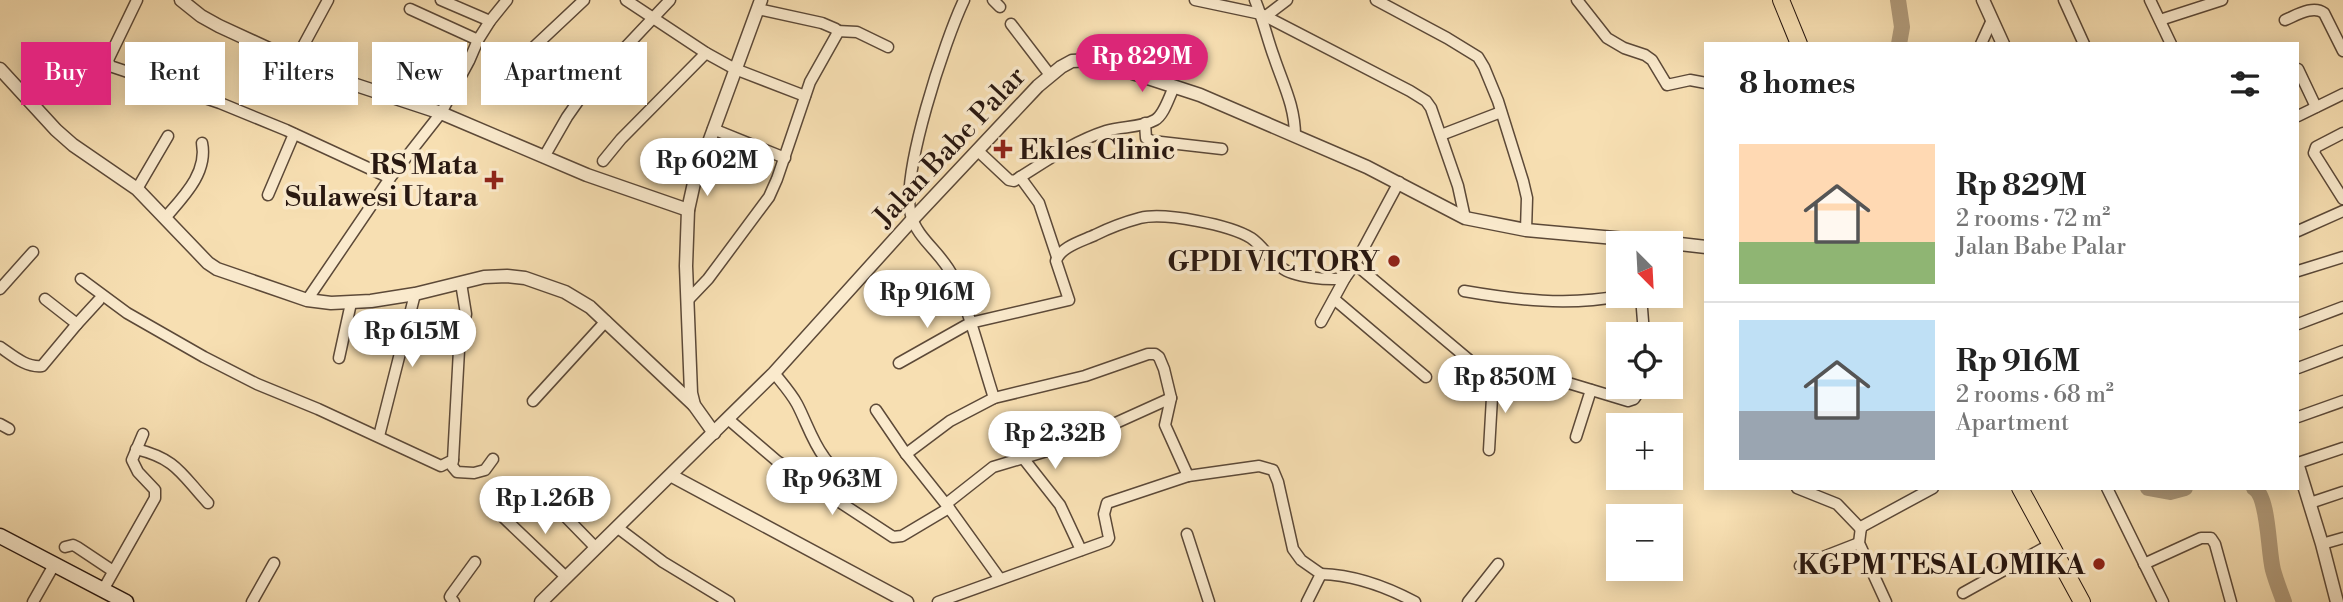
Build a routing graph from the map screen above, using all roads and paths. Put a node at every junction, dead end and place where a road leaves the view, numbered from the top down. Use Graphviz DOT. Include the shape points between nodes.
graph roads {
  1 [pos="137,0"];
  2 [pos="181,0"];
  3 [pos="328,0"];
  4 [pos="441,0"];
  5 [pos="507,0"];
  6 [pos="584,0"];
  7 [pos="626,0"];
  8 [pos="670,0"];
  9 [pos="964,0"];
  10 [pos="1195,0"];
  11 [pos="1255,0"];
  12 [pos="1287,0"];
  13 [pos="1376,0"];
  14 [pos="1577,0"];
  15 [pos="1781,0"];
  16 [pos="1983,0"];
  17 [pos="2064,0"];
  18 [pos="2150,0"];
  19 [pos="2222,0"];
  20 [pos="759,4"];
  21 [pos="411,9"];
  22 [pos="1263,15"];
  23 [pos="653,17"];
  24 [pos="1992,20"];
  25 [pos="2160,20"];
  26 [pos="2285,20"];
  27 [pos="490,21"];
  28 [pos="1011,24"];
  29 [pos="837,31"];
  30 [pos="478,40"];
  31 [pos="254,42"];
  32 [pos="305,42"];
  33 [pos="539,42"];
  34 [pos="1798,42"];
  35 [pos="1982,42"];
  36 [pos="2002,42"];
  37 [pos="2083,42"];
  38 [pos="2170,42"];
  39 [pos="888,47"];
  40 [pos="2343,51"];
  41 [pos="706,53"];
  42 [pos="0,69"];
  43 [pos="735,69"];
  44 [pos="2299,71"];
  45 [pos="1050,75"];
  46 [pos="1704,83"];
  47 [pos="358,86"];
  48 [pos="1174,87"];
  49 [pos="2343,94"];
  50 [pos="805,96"];
  51 [pos="2316,107"];
  52 [pos="1501,112"];
  53 [pos="441,113"];
  54 [pos="2299,116"];
  55 [pos="1145,123"];
  56 [pos="713,129"];
  57 [pos="2343,133"];
  58 [pos="293,134"];
  59 [pos="168,135"];
  60 [pos="1441,135"];
  61 [pos="1295,136"];
  62 [pos="202,143"];
  63 [pos="1222,149"];
  64 [pos="976,150"];
  65 [pos="544,157"];
  66 [pos="785,158"];
  67 [pos="603,161"];
  68 [pos="1020,177"];
  69 [pos="390,178"];
  70 [pos="1399,182"];
  71 [pos="137,189"];
  72 [pos="268,195"];
  73 [pos="2343,199"];
  74 [pos="688,210"];
  75 [pos="2343,211"];
  76 [pos="165,218"];
  77 [pos="1465,218"];
  78 [pos="912,220"];
  79 [pos="1526,230"];
  80 [pos="2299,231"];
  81 [pos="1606,238"];
  82 [pos="1684,244"];
  83 [pos="1704,247"];
  84 [pos="33,253"];
  85 [pos="1057,257"];
  86 [pos="2343,257"];
  87 [pos="1355,264"];
  88 [pos="2299,271"];
  89 [pos="1345,278"];
  90 [pos="81,279"];
  91 [pos="461,284"];
  92 [pos="0,289"];
  93 [pos="1465,291"];
  94 [pos="415,294"];
  95 [pos="1606,298"];
  96 [pos="45,299"];
  97 [pos="1334,299"];
  98 [pos="99,300"];
  99 [pos="307,300"];
  100 [pos="687,301"];
  101 [pos="351,303"];
  102 [pos="2343,307"];
  103 [pos="606,321"];
  104 [pos="1321,322"];
  105 [pos="970,323"];
  106 [pos="77,324"];
  107 [pos="2299,324"];
  108 [pos="0,347"];
  109 [pos="2343,351"];
  110 [pos="339,358"];
  111 [pos="899,363"];
  112 [pos="2299,368"];
  113 [pos="774,373"];
  114 [pos="1426,377"];
  115 [pos="1493,380"];
  116 [pos="1591,390"];
  117 [pos="1606,394"];
  118 [pos="994,398"];
  119 [pos="1171,398"];
  120 [pos="533,401"];
  121 [pos="2343,401"];
  122 [pos="694,405"];
  123 [pos="876,410"];
  124 [pos="2299,417"];
  125 [pos="728,419"];
  126 [pos="714,433"];
  127 [pos="143,434"];
  128 [pos="379,436"];
  129 [pos="1576,437"];
  130 [pos="2343,448"];
  131 [pos="136,449"];
  132 [pos="1489,450"];
  133 [pos="906,454"];
  134 [pos="1023,458"];
  135 [pos="493,459"];
  136 [pos="453,460"];
  137 [pos="2299,465"];
  138 [pos="2299,468"];
  139 [pos="672,476"];
  140 [pos="1188,476"];
  141 [pos="851,482"];
  142 [pos="1802,490"];
  143 [pos="1929,490"];
  144 [pos="2021,490"];
  145 [pos="2108,490"];
  146 [pos="2343,492"];
  147 [pos="567,494"];
  148 [pos="208,503"];
  149 [pos="2309,503"];
  150 [pos="948,506"];
  151 [pos="503,517"];
  152 [pos="618,528"];
  153 [pos="1861,529"];
  154 [pos="1187,534"];
  155 [pos="0,536"];
  156 [pos="2343,538"];
  157 [pos="1859,543"];
  158 [pos="2052,544"];
  159 [pos="2322,544"];
  160 [pos="65,547"];
  161 [pos="596,548"];
  162 [pos="1082,550"];
  163 [pos="475,562"];
  164 [pos="274,564"];
  165 [pos="1498,564"];
  166 [pos="2144,564"];
  167 [pos="54,565"];
  168 [pos="1800,566"];
  169 [pos="113,571"];
  170 [pos="1321,574"];
  171 [pos="566,577"];
  172 [pos="1000,579"];
  173 [pos="2338,586"];
  174 [pos="103,590"];
  175 [pos="1962,593"];
  176 [pos="33,602"];
  177 [pos="126,602"];
  178 [pos="252,602"];
  179 [pos="453,602"];
  180 [pos="541,602"];
  181 [pos="729,602"];
  182 [pos="907,602"];
  183 [pos="938,602"];
  184 [pos="1209,602"];
  185 [pos="1307,602"];
  186 [pos="1415,602"];
  187 [pos="1468,602"];
  188 [pos="1886,602"];
  189 [pos="2081,602"];
  190 [pos="2163,602"];
  191 [pos="2231,602"];
  192 [pos="2337,602"];
  1 -- 58 [label="street" via="108,60 110,66 220,103"];
  2 -- 31 [label="street" via="201,16"];
  3 -- 32 [label="street"];
  4 -- 27 [label="street"];
  5 -- 27 [label="street"];
  6 -- 33 [label="street"];
  7 -- 23 [label="street"];
  8 -- 23 [label="street"];
  9 -- 78 [label="street" via="937,71 915,153 908,193"];
  10 -- 22 [label="street"];
  11 -- 22 [label="street"];
  12 -- 22 [label="street"];
  13 -- 52 [label="street" via="1478,57"];
  14 -- 46 [label="street" via="1608,38 1652,60 1667,85 1690,80"];
  15 -- 34 [label="main road"];
  16 -- 24 [label="street"];
  17 -- 37 [label="street"];
  18 -- 25 [label="street"];
  19 -- 25 [label="street"];
  20 -- 29 [label="street"];
  20 -- 43 [label="street"];
  21 -- 30 [label="street"];
  22 -- 60 [label="street" via="1418,96 1431,108"];
  22 -- 61 [label="street" via="1294,113"];
  23 -- 41 [label="street"];
  23 -- 65 [label="street" via="588,87"];
  24 -- 35 [label="street"];
  24 -- 36 [label="street"];
  25 -- 38 [label="street"];
  26 -- 40 [label="street" via="2320,9"];
  27 -- 30 [label="street"];
  28 -- 45 [label="street"];
  29 -- 39 [label="street" via="857,32"];
  29 -- 50 [label="street"];
  30 -- 53 [label="street"];
  41 -- 43 [label="street"];
  41 -- 67 [label="street"];
  42 -- 71 [label="street" via="73,145"];
  43 -- 50 [label="street"];
  43 -- 56 [label="street"];
  44 -- 51 [label="street"];
  45 -- 48 [label="street, Jalan Babe Palar" via="1072,61 1093,60"];
  45 -- 64 [label="street, Jalan Babe Palar"];
  47 -- 53 [label="street"];
  48 -- 55 [label="street" via="1160,116"];
  48 -- 61 [label="street, Jalan Babe Palar"];
  49 -- 51 [label="street"];
  50 -- 66 [label="street"];
  51 -- 54 [label="street"];
  52 -- 60 [label="street"];
  52 -- 79 [label="street" via="1527,198"];
  53 -- 65 [label="street"];
  53 -- 69 [label="street"];
  55 -- 63 [label="street" via="1146,138 1152,141"];
  55 -- 68 [label="street" via="1087,138"];
  56 -- 66 [label="street"];
  56 -- 74 [label="street"];
  57 -- 73 [label="street" via="2316,147 2314,153"];
  58 -- 69 [label="street"];
  58 -- 72 [label="street"];
  59 -- 71 [label="street"];
  60 -- 77 [label="street"];
  61 -- 70 [label="street, Jalan Babe Palar"];
  62 -- 76 [label="street" via="204,154 194,184"];
  64 -- 68 [label="street" via="1009,180"];
  64 -- 78 [label="street, Jalan Babe Palar"];
  65 -- 74 [label="street"];
  66 -- 100 [label="street" via="761,210"];
  68 -- 85 [label="street" via="1038,203"];
  69 -- 99 [label="street"];
  70 -- 77 [label="street, Jalan Babe Palar"];
  70 -- 87 [label="street"];
  71 -- 76 [label="street"];
  74 -- 100 [label="street"];
  75 -- 80 [label="street"];
  76 -- 99 [label="street" via="214,267"];
  77 -- 79 [label="street, Jalan Babe Palar"];
  78 -- 105 [label="street" via="949,269"];
  78 -- 113 [label="street, Jalan Babe Palar"];
  79 -- 81 [label="street, Jalan Babe Palar"];
  82 -- 83 [label="street, Jalan Babe Palar"];
  84 -- 92 [label="street"];
  85 -- 89 [label="street" via="1139,218 1171,218 1243,234 1283,270 1329,280"];
  85 -- 105 [label="street" via="1069,300"];
  86 -- 88 [label="street"];
  87 -- 89 [label="street"];
  87 -- 115 [label="street"];
  89 -- 97 [label="street"];
  90 -- 128 [label="street" via="127,313 204,357"];
  91 -- 94 [label="street"];
  91 -- 103 [label="street" via="496,276 525,278 565,292"];
  91 -- 136 [label="street" via="466,314"];
  93 -- 95 [label="street" via="1585,302"];
  94 -- 101 [label="street"];
  94 -- 128 [label="street"];
  96 -- 106 [label="street"];
  97 -- 104 [label="street"];
  97 -- 114 [label="street"];
  98 -- 106 [label="street"];
  99 -- 101 [label="street"];
  100 -- 122 [label="street"];
  101 -- 110 [label="street"];
  102 -- 107 [label="street"];
  103 -- 120 [label="street"];
  103 -- 122 [label="street"];
  105 -- 111 [label="street"];
  105 -- 118 [label="street"];
  106 -- 108 [label="street" via="42,366 24,363"];
  109 -- 112 [label="street"];
  113 -- 125 [label="street, Jalan Babe Palar"];
  113 -- 141 [label="street" via="796,402 822,456"];
  115 -- 116 [label="street" via="1504,363"];
  115 -- 132 [label="street"];
  116 -- 117 [label="street"];
  116 -- 129 [label="street"];
  118 -- 119 [label="street" via="1085,376 1150,353 1159,357"];
  118 -- 133 [label="street" via="950,421"];
  119 -- 134 [label="street" via="1066,445"];
  119 -- 140 [label="street" via="1165,425"];
  121 -- 124 [label="street"];
  122 -- 126 [label="street"];
  123 -- 133 [label="street"];
  125 -- 126 [label="street, Jalan Babe Palar"];
  125 -- 150 [label="street" via="777,461 893,537 902,536"];
  126 -- 139 [label="street, Jalan Babe Palar"];
  127 -- 131 [label="street"];
  128 -- 136 [label="street" via="437,466"];
  130 -- 137 [label="street"];
  131 -- 148 [label="street" via="164,457"];
  131 -- 169 [label="street" via="133,464 155,495"];
  133 -- 150 [label="street"];
  134 -- 150 [label="street" via="987,471"];
  134 -- 162 [label="street" via="1060,505"];
  135 -- 136 [label="street" via="485,470 459,473"];
  138 -- 149 [label="street"];
  139 -- 152 [label="street, Jalan Babe Palar"];
  139 -- 182 [label="street"];
  140 -- 162 [label="street" via="1107,503 1104,514 1109,539"];
  140 -- 170 [label="street" via="1259,467 1273,470 1293,549"];
  142 -- 153 [label="street" via="1837,504"];
  143 -- 153 [label="street"];
  144 -- 158 [label="main road"];
  145 -- 166 [label="street"];
  146 -- 149 [label="street"];
  147 -- 161 [label="street" via="557,506 559,510"];
  149 -- 159 [label="street"];
  150 -- 172 [label="street"];
  151 -- 171 [label="street"];
  152 -- 161 [label="street, Jalan Babe Palar"];
  152 -- 181 [label="street"];
  153 -- 157 [label="street"];
  154 -- 184 [label="street"];
  155 -- 167 [label="main road"];
  156 -- 159 [label="street"];
  157 -- 168 [label="street"];
  157 -- 188 [label="street"];
  158 -- 175 [label="street"];
  158 -- 189 [label="main road"];
  159 -- 173 [label="street"];
  160 -- 169 [label="street" via="77,547"];
  161 -- 171 [label="street, Jalan Babe Palar"];
  162 -- 172 [label="street"];
  163 -- 179 [label="street" via="451,595"];
  164 -- 178 [label="street"];
  165 -- 187 [label="street"];
  166 -- 190 [label="street"];
  166 -- 191 [label="street" via="2201,538 2211,538"];
  167 -- 174 [label="main road"];
  167 -- 176 [label="street"];
  169 -- 174 [label="street"];
  170 -- 185 [label="street"];
  170 -- 186 [label="street" via="1374,583"];
  171 -- 180 [label="street, Jalan Babe Palar"];
  172 -- 183 [label="street"];
  173 -- 192 [label="street"];
  174 -- 177 [label="main road"];
}
